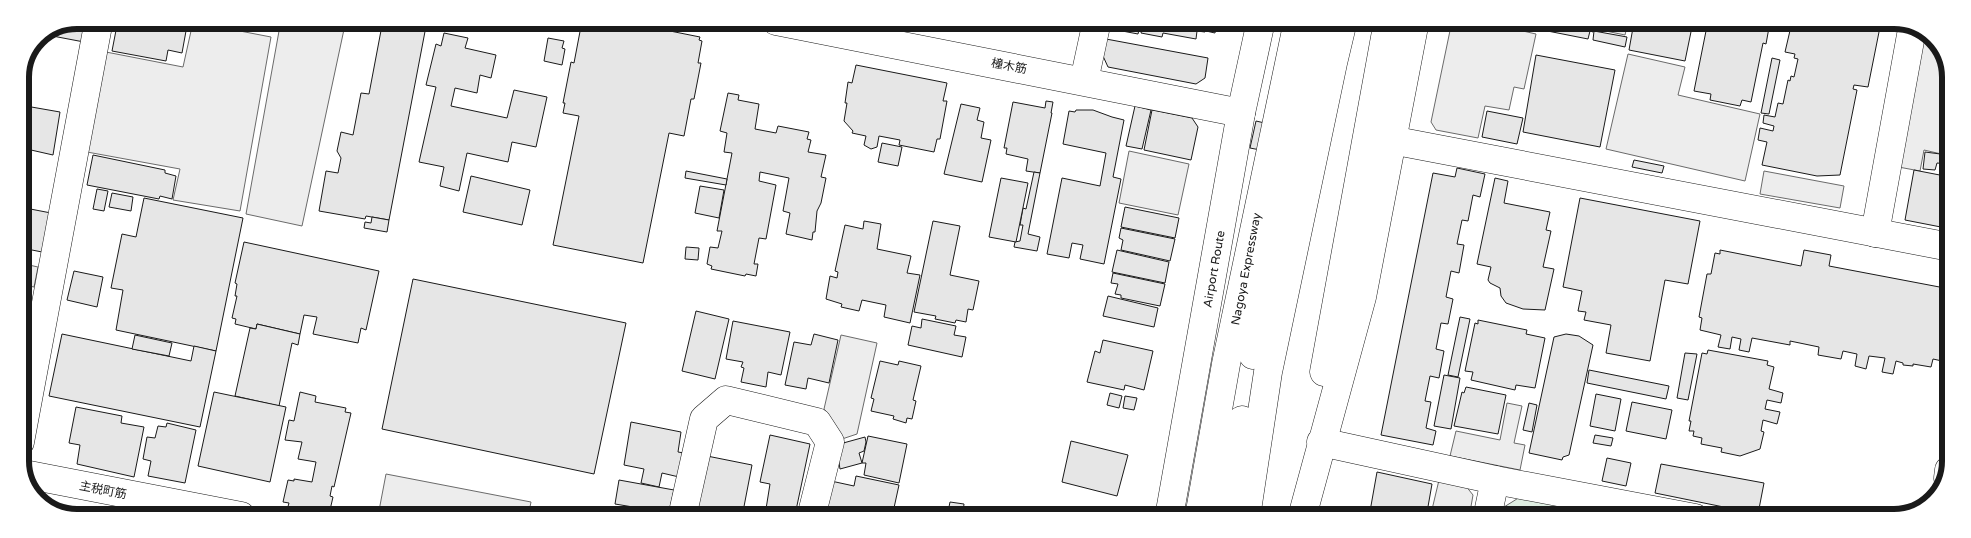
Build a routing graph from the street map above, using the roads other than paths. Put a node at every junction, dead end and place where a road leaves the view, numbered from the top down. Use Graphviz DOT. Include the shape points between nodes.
graph roads {
  1 [pos="97,29"];
  2 [pos="817,29"];
  3 [pos="1095,29"];
  4 [pos="1259,29"];
  5 [pos="1296,29"];
  6 [pos="1319,29"];
  7 [pos="1341,29"];
  8 [pos="1387,29"];
  9 [pos="1413,29"];
  10 [pos="1911,32"];
  11 [pos="1084,81"];
  12 [pos="1242,113"];
  13 [pos="1391,140"];
  14 [pos="1875,232"];
  15 [pos="1942,245"];
  16 [pos="29,394"];
  17 [pos="1321,442"];
  18 [pos="31,475"];
  19 [pos="1495,480"];
  20 [pos="205,509"];
  21 [pos="684,509"];
  22 [pos="813,509"];
  23 [pos="1170,509"];
  24 [pos="1200,509"];
  25 [pos="1227,509"];
  26 [pos="1247,509"];
  27 [pos="1301,509"];
  28 [pos="1302,509"];
  29 [pos="1489,509"];
  30 [pos="1648,509"];
  1 -- 16 [label="main road"];
  2 -- 11 [label="main road, 橦木筋"];
  3 -- 11 [label="main road"];
  4 -- 12 [label="main road, Airport Route"];
  5 -- 24 [label="main road, Nagoya Expressway" via="1226,364"];
  6 -- 25 [label="main road, Nagoya Expressway" via="1284,181"];
  7 -- 26 [label="main road" via="1268,372"];
  8 -- 27 [label="main road"];
  9 -- 13 [label="main road"];
  10 -- 14 [label="main road"];
  11 -- 12 [label="main road, 橦木筋"];
  12 -- 23 [label="main road, Airport Route"];
  13 -- 14 [label="main road"];
  13 -- 17 [label="main road" via="1362,297"];
  14 -- 15 [label="main road"];
  17 -- 19 [label="main road"];
  17 -- 28 [label="main road"];
  18 -- 20 [label="main road, 主税町筋"];
  19 -- 29 [label="main road"];
  19 -- 30 [label="main road"];
  21 -- 22 [label="main road" via="704,419 726,400 817,422 830,442"];
}
